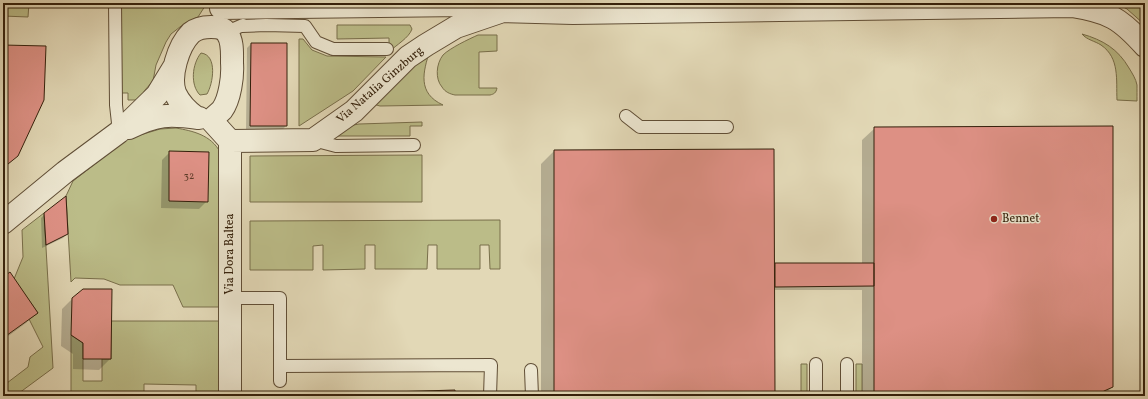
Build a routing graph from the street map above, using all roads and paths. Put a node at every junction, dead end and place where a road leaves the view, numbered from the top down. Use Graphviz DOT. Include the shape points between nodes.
graph roads {
  1 [pos="114,3"];
  2 [pos="572,8"];
  3 [pos="503,11"];
  4 [pos="222,17"];
  5 [pos="1145,46"];
  6 [pos="386,49"];
  7 [pos="174,67"];
  8 [pos="626,116"];
  9 [pos="204,119"];
  10 [pos="726,127"];
  11 [pos="119,132"];
  12 [pos="313,140"];
  13 [pos="230,141"];
  14 [pos="414,145"];
  15 [pos="3,223"];
  16 [pos="230,298"];
  17 [pos="816,364"];
  18 [pos="846,364"];
  19 [pos="280,366"];
  20 [pos="531,370"];
  21 [pos="280,381"];
  22 [pos="230,396"];
  23 [pos="490,396"];
  24 [pos="532,396"];
  25 [pos="816,396"];
  26 [pos="847,396"];
  1 -- 11 [label="lane"];
  2 -- 3 [label="street, Via Natalia Ginzburg"];
  2 -- 5 [label="street, Via Natalia Ginzburg" via="1072,6 1112,16 1131,30"];
  3 -- 4 [label="street, Via Natalia Ginzburg" via="463,5"];
  3 -- 12 [label="street, Via Natalia Ginzburg" via="456,27 408,57 354,111"];
  4 -- 6 [label="lane" via="242,26 305,26 316,42 333,49"];
  4 -- 7 [label="street, Via Natalia Ginzburg" via="191,34 178,52"];
  4 -- 9 [label="street" via="231,45 232,81 223,109"];
  7 -- 9 [label="street" via="173,82 183,108"];
  7 -- 11 [label="street" via="157,96"];
  8 -- 10 [label="lane" via="640,127"];
  9 -- 11 [label="street" via="168,115 146,120"];
  9 -- 13 [label="street"];
  11 -- 15 [label="street"];
  12 -- 13 [label="street"];
  12 -- 14 [label="lane" via="336,146"];
  13 -- 16 [label="street, Via Dora Baltea"];
  16 -- 19 [label="lane" via="280,298"];
  16 -- 22 [label="street, Via Dora Baltea"];
  17 -- 25 [label="lane"];
  18 -- 26 [label="lane"];
  19 -- 21 [label="lane"];
  19 -- 23 [label="lane" via="491,365"];
  20 -- 24 [label="lane"];
}
